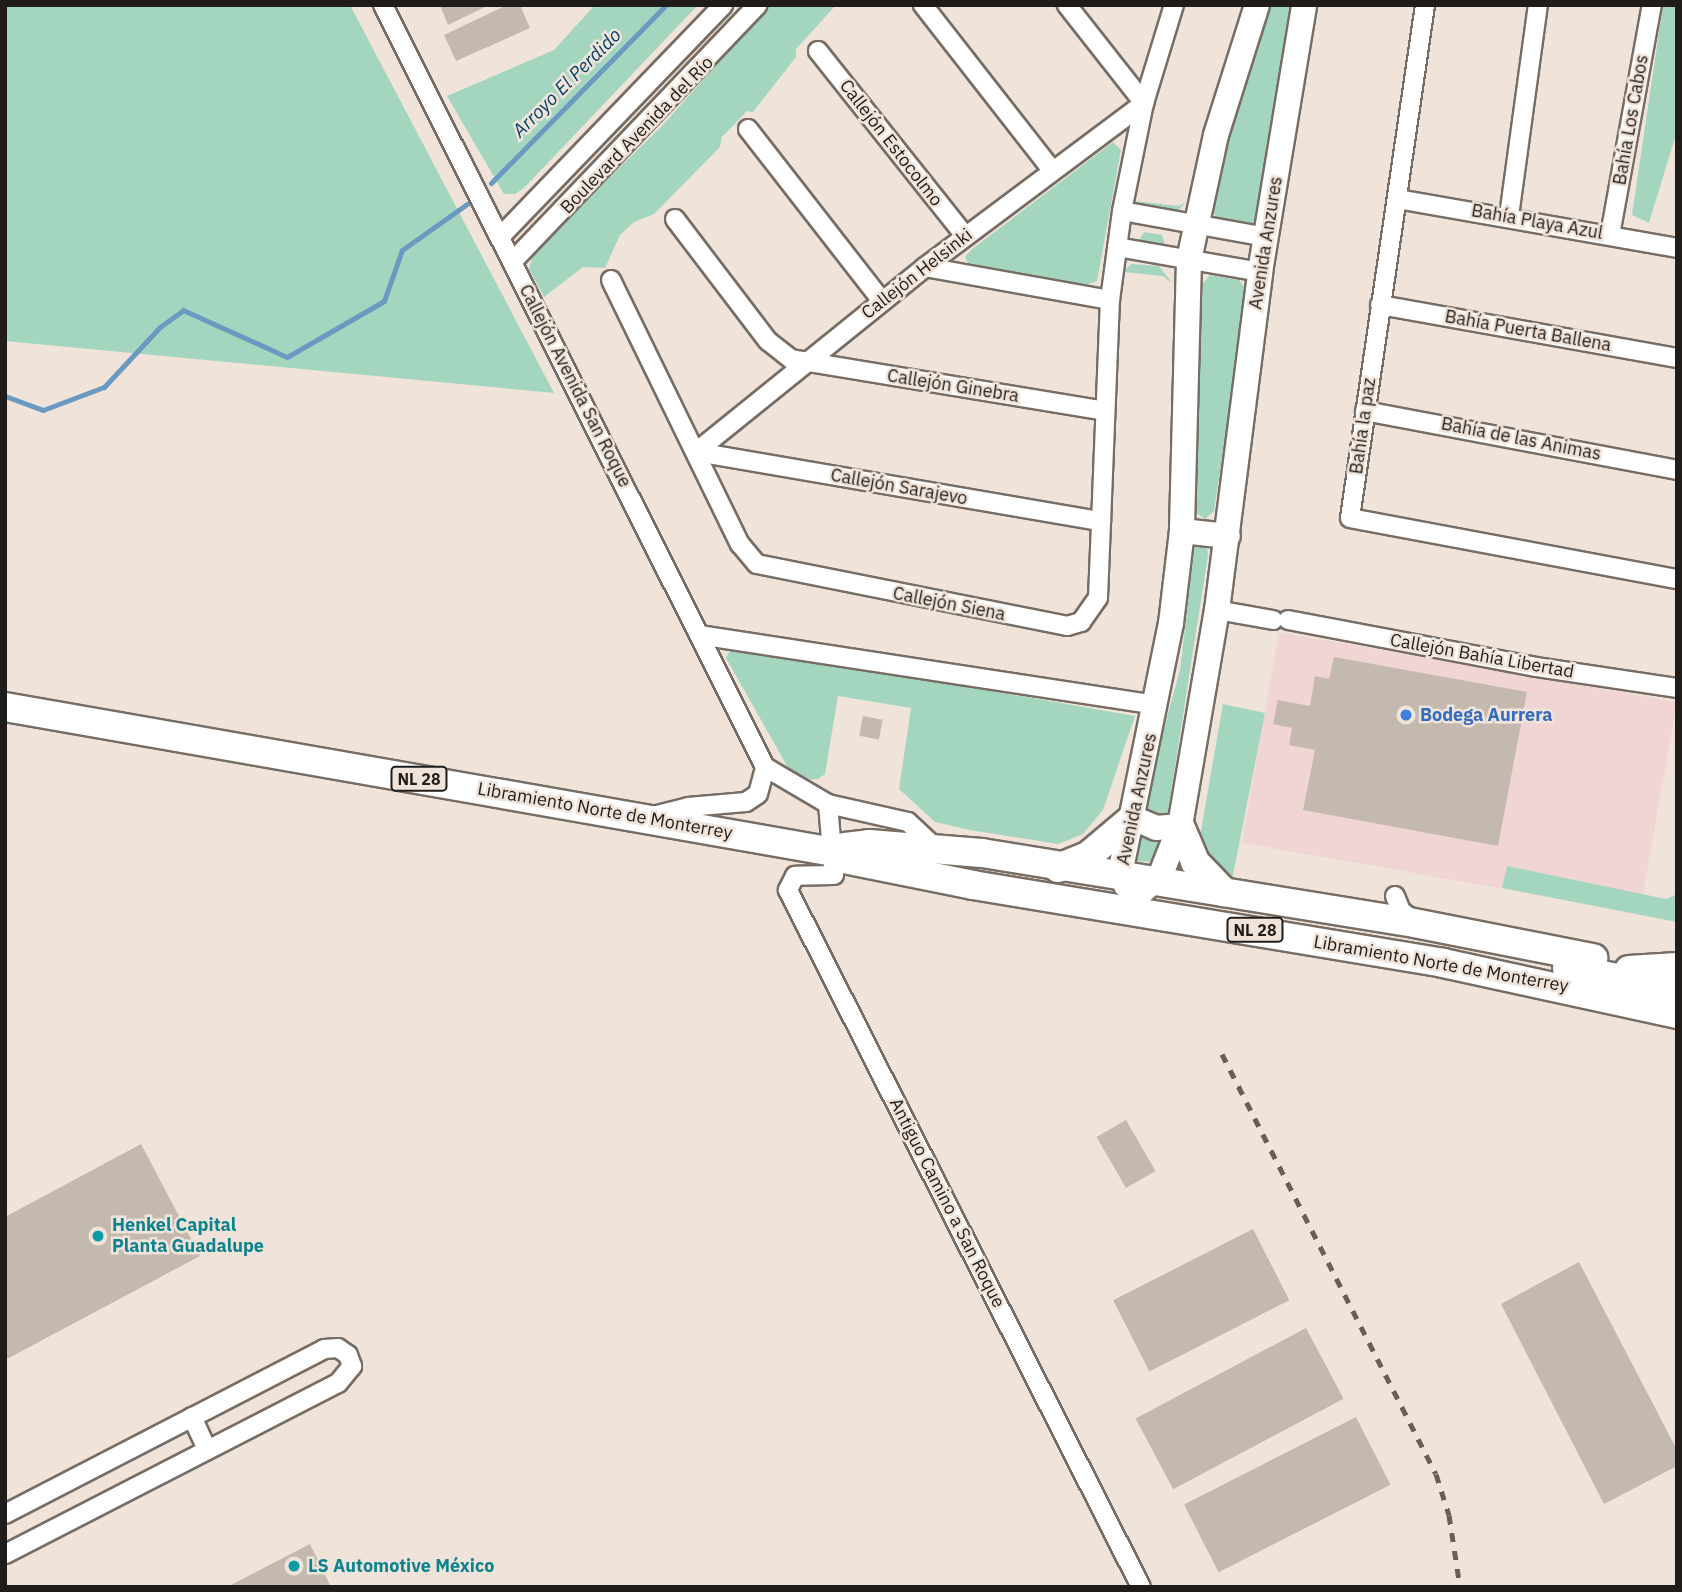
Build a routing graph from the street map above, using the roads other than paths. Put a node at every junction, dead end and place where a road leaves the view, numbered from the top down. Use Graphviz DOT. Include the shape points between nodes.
graph roads {
  1 [pos="383,5"];
  2 [pos="758,5"];
  3 [pos="923,5"];
  4 [pos="1067,5"];
  5 [pos="1174,5"];
  6 [pos="1257,5"];
  7 [pos="1304,5"];
  8 [pos="1425,5"];
  9 [pos="1538,5"];
  10 [pos="1652,5"];
  11 [pos="721,8"];
  12 [pos="741,27"];
  13 [pos="818,51"];
  14 [pos="1144,103"];
  15 [pos="748,128"];
  16 [pos="1052,170"];
  17 [pos="1398,199"];
  18 [pos="1122,211"];
  19 [pos="1509,216"];
  20 [pos="675,219"];
  21 [pos="1195,224"];
  22 [pos="1610,235"];
  23 [pos="965,236"];
  24 [pos="500,237"];
  25 [pos="1266,237"];
  26 [pos="1117,247"];
  27 [pos="1677,248"];
  28 [pos="1189,260"];
  29 [pos="513,261"];
  30 [pos="925,267"];
  31 [pos="1260,272"];
  32 [pos="611,280"];
  33 [pos="1110,300"];
  34 [pos="882,301"];
  35 [pos="1380,305"];
  36 [pos="1677,358"];
  37 [pos="802,364"];
  38 [pos="1104,411"];
  39 [pos="1365,411"];
  40 [pos="696,452"];
  41 [pos="1677,470"];
  42 [pos="1101,521"];
  43 [pos="1182,531"];
  44 [pos="1228,536"];
  45 [pos="1677,579"];
  46 [pos="1217,610"];
  47 [pos="699,635"];
  48 [pos="1677,688"];
  49 [pos="1156,705"];
  50 [pos="5,707"];
  51 [pos="765,767"];
  52 [pos="828,804"];
  53 [pos="647,818"];
  54 [pos="1133,818"];
  55 [pos="1180,826"];
  56 [pos="839,850"];
  57 [pos="938,850"];
  58 [pos="1057,868"];
  59 [pos="1138,884"];
  60 [pos="973,885"];
  61 [pos="1224,892"];
  62 [pos="1472,933"];
  63 [pos="1289,936"];
  64 [pos="1547,970"];
  65 [pos="1673,975"];
  66 [pos="1677,1002"];
  67 [pos="1677,1013"];
  68 [pos="192,1417"];
  69 [pos="207,1449"];
  70 [pos="5,1514"];
  71 [pos="5,1554"];
  72 [pos="1141,1587"];
  1 -- 24 [label="street, Callejón Avenida San Roque"];
  2 -- 12 [label="street, Boulevard Avenida del Río"];
  3 -- 16 [label="street"];
  4 -- 14 [label="street"];
  5 -- 14 [label="street, Callejón Siena"];
  6 -- 21 [label="street, Avenida Anzures" via="1216,135"];
  7 -- 25 [label="street, Avenida Anzures"];
  8 -- 17 [label="street, Bahía la paz"];
  9 -- 19 [label="street"];
  10 -- 22 [label="street, Bahía Los Cabos"];
  11 -- 12 [label="street"];
  11 -- 24 [label="street, Boulevard Avenida del Río"];
  12 -- 29 [label="street, Boulevard Avenida del Río"];
  13 -- 23 [label="street, Callejón Estocolmo"];
  14 -- 16 [label="street, Callejón Helsinki"];
  14 -- 18 [label="street, Callejón Siena"];
  15 -- 34 [label="street"];
  16 -- 23 [label="street, Callejón Helsinki"];
  17 -- 19 [label="street, Bahía Playa Azul"];
  17 -- 35 [label="street, Bahía la paz"];
  18 -- 21 [label="street"];
  18 -- 26 [label="street, Callejón Siena"];
  19 -- 22 [label="street, Bahía Playa Azul"];
  20 -- 37 [label="street" via="768,341"];
  21 -- 25 [label="street"];
  21 -- 28 [label="street, Avenida Anzures"];
  22 -- 27 [label="street, Bahía Playa Azul"];
  23 -- 30 [label="street, Callejón Helsinki"];
  24 -- 29 [label="street, Callejón Avenida San Roque"];
  25 -- 31 [label="street, Avenida Anzures"];
  26 -- 28 [label="street"];
  26 -- 33 [label="street, Callejón Siena"];
  28 -- 31 [label="street"];
  28 -- 43 [label="street, Avenida Anzures"];
  29 -- 47 [label="street, Callejón Avenida San Roque"];
  30 -- 33 [label="street"];
  30 -- 34 [label="street, Callejón Helsinki"];
  31 -- 44 [label="street, Avenida Anzures"];
  32 -- 40 [label="street, Callejón Siena"];
  33 -- 38 [label="street, Callejón Siena"];
  34 -- 37 [label="street, Callejón Helsinki"];
  35 -- 36 [label="street, Bahía Puerta Ballena"];
  35 -- 39 [label="street, Bahía la paz"];
  37 -- 38 [label="street, Callejón Ginebra"];
  37 -- 40 [label="street, Callejón Helsinki"];
  38 -- 42 [label="street, Callejón Siena"];
  39 -- 41 [label="street, Bahía de las Animas"];
  39 -- 45 [label="street, Bahía la paz" via="1350,518"];
  40 -- 42 [label="street, Callejón Sarajevo"];
  40 -- 42 [label="street, Callejón Siena" via="740,544 757,564 1067,626 1081,622 1098,598"];
  43 -- 44 [label="street"];
  43 -- 49 [label="street, Avenida Anzures"];
  44 -- 46 [label="street, Avenida Anzures"];
  46 -- 48 [label="street, Callejón Bahía Libertad"];
  46 -- 55 [label="street, Avenida Anzures"];
  47 -- 49 [label="street"];
  47 -- 51 [label="street, Callejón Avenida San Roque"];
  49 -- 54 [label="street, Avenida Anzures"];
  50 -- 53 [label="main road, Libramiento Norte de Monterrey / NL 28"];
  51 -- 52 [label="street"];
  51 -- 53 [label="street" via="758,794 746,802 688,807"];
  52 -- 56 [label="street"];
  52 -- 57 [label="street" via="908,822"];
  53 -- 56 [label="main road, Libramiento Norte de Monterrey / NL 28"];
  54 -- 55 [label="street" via="1156,828"];
  54 -- 58 [label="main road" via="1088,856"];
  54 -- 59 [label="street, Avenida Anzures" via="1123,853"];
  55 -- 59 [label="street, Avenida Anzures" via="1168,861"];
  55 -- 61 [label="main road" via="1195,862"];
  56 -- 57 [label="main road" via="869,844"];
  56 -- 59 [label="main road, Libramiento Norte de Monterrey / NL 28"];
  56 -- 60 [label="main road, Libramiento Norte de Monterrey / NL 28" via="844,859"];
  56 -- 72 [label="street, Antiguo Camino a San Roque" via="834,875 795,876 788,890"];
  57 -- 58 [label="main road"];
  58 -- 59 [label="main road"];
  59 -- 60 [label="main road" via="1128,900 991,880"];
  59 -- 61 [label="main road"];
  59 -- 63 [label="main road" via="1166,909"];
  59 -- 64 [label="main road, Libramiento Norte de Monterrey / NL 28"];
  60 -- 63 [label="main road, Libramiento Norte de Monterrey / NL 28"];
  61 -- 62 [label="main road"];
  62 -- 64 [label="main road"];
  62 -- 65 [label="main road"];
  63 -- 64 [label="main road, Libramiento Norte de Monterrey / NL 28"];
  64 -- 65 [label="main road, Libramiento Norte de Monterrey / NL 28"];
  64 -- 66 [label="main road"];
  64 -- 67 [label="main road, Libramiento Norte de Monterrey / NL 28"];
  68 -- 69 [label="street"];
  68 -- 69 [label="street" via="324,1349 338,1348 348,1355 352,1366 338,1383"];
  68 -- 70 [label="street"];
  69 -- 71 [label="street"];
}
